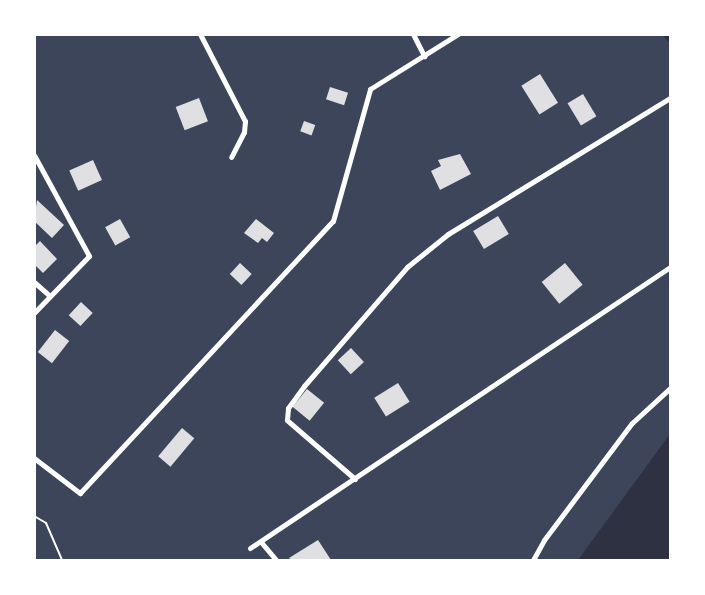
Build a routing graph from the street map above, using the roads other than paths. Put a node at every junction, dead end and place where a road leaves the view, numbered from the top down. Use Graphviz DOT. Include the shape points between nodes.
graph roads {
  1 [pos="200,34"];
  2 [pos="413,34"];
  3 [pos="458,34"];
  4 [pos="424,56"];
  5 [pos="670,98"];
  6 [pos="34,155"];
  7 [pos="231,157"];
  8 [pos="670,267"];
  9 [pos="34,282"];
  10 [pos="50,296"];
  11 [pos="34,313"];
  12 [pos="670,388"];
  13 [pos="34,458"];
  14 [pos="355,479"];
  15 [pos="261,542"];
  16 [pos="250,548"];
  17 [pos="276,561"];
  18 [pos="533,561"];
  1 -- 7 [label="street" via="245,121 244,132"];
  2 -- 4 [label="street"];
  3 -- 4 [label="street"];
  4 -- 13 [label="street" via="370,89 333,221 80,493"];
  5 -- 14 [label="street" via="448,234 407,267 304,386 288,408 287,420"];
  6 -- 10 [label="street" via="89,256"];
  8 -- 14 [label="street"];
  9 -- 10 [label="street"];
  10 -- 11 [label="street"];
  12 -- 18 [label="street" via="633,423 544,540"];
  14 -- 15 [label="street"];
  15 -- 16 [label="street"];
  15 -- 17 [label="street"];
}
